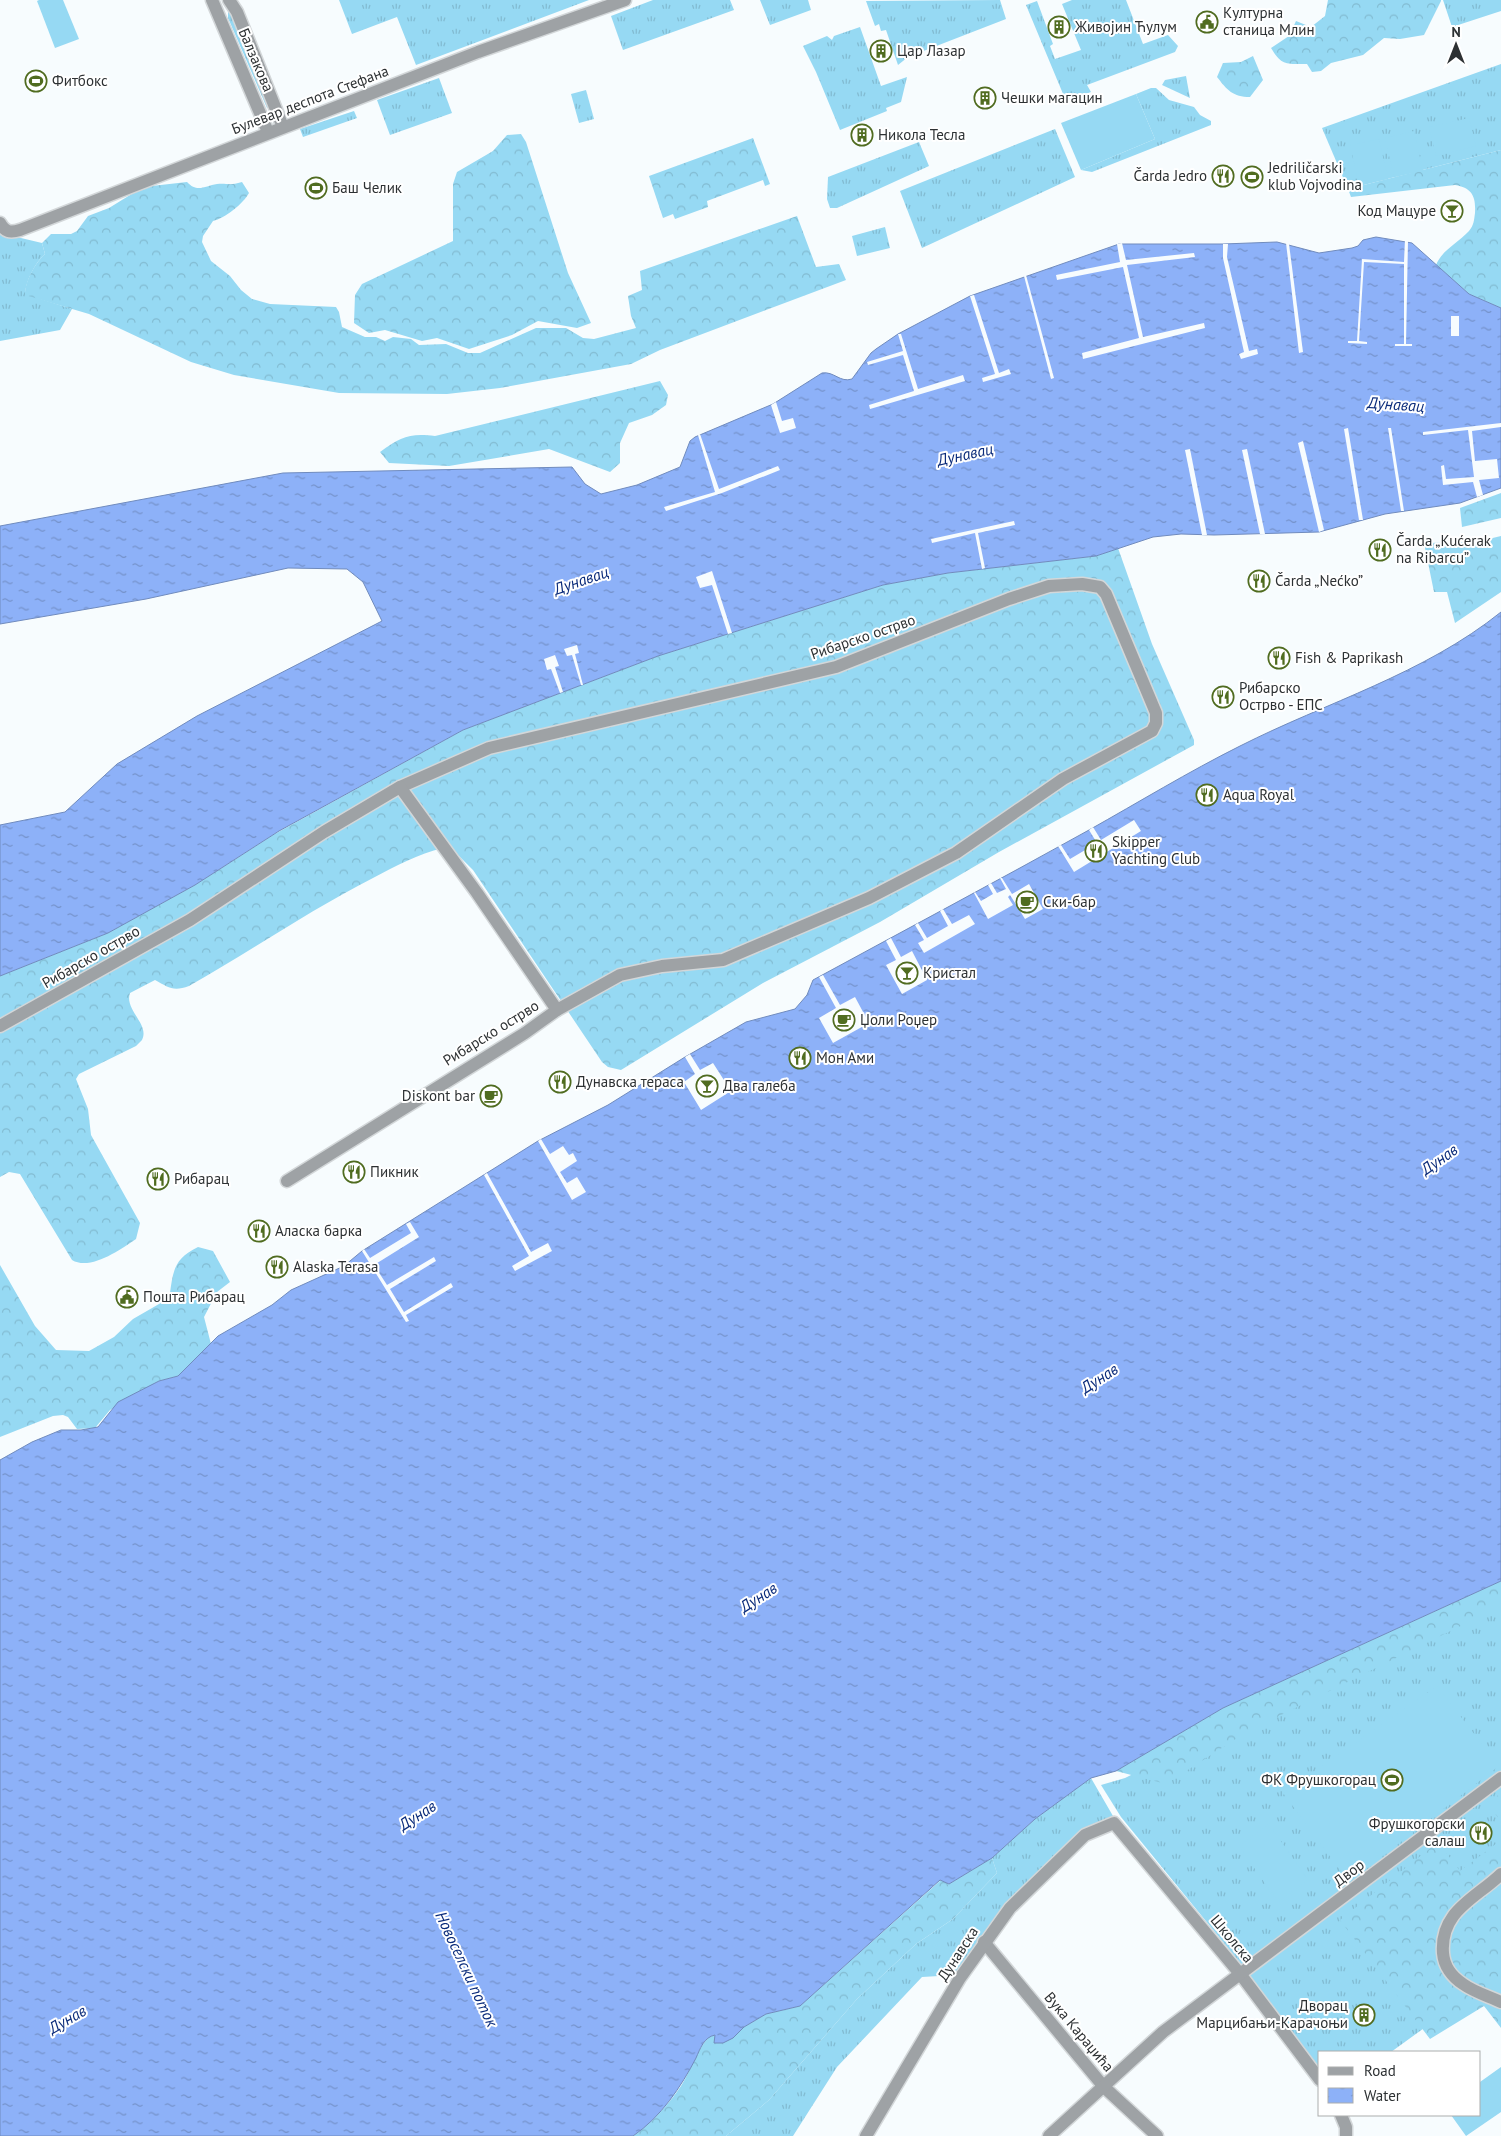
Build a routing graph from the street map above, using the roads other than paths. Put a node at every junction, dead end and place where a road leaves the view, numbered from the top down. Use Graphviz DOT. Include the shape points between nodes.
graph roads {
  1 [pos="212,0"];
  2 [pos="229,0"];
  3 [pos="625,0"];
  4 [pos="283,127"];
  5 [pos="268,132"];
  6 [pos="4,227"];
  7 [pos="400,787"];
  8 [pos="557,1010"];
  9 [pos="0,1026"];
  10 [pos="287,1181"];
  11 [pos="1501,1778"];
  12 [pos="1114,1823"];
  13 [pos="1501,1874"];
  14 [pos="984,1942"];
  15 [pos="1241,1975"];
  16 [pos="1501,2002"];
  17 [pos="1318,2077"];
  18 [pos="1104,2087"];
  19 [pos="1341,2116"];
  20 [pos="866,2136"];
  21 [pos="1049,2136"];
  22 [pos="1157,2136"];
  23 [pos="1346,2136"];
  1 -- 5 [label="street, Балзакова"];
  2 -- 4 [label="street, Балзакова" via="237,12"];
  3 -- 4 [label="street, Булевар деспота Стефана"];
  4 -- 5 [label="street, Булевар деспота Стефана"];
  5 -- 6 [label="street, Булевар деспота Стефана" via="20,230"];
  7 -- 8 [label="street, Рибарско острво" via="478,893"];
  7 -- 8 [label="street, Рибарско острво" via="489,748 836,667 1048,586 1082,584 1100,587 1106,594 1156,713 1156,723 1147,735 1075,772 956,853 869,898 724,960 662,966 620,975"];
  7 -- 9 [label="street, Рибарско острво" via="324,832 190,920"];
  8 -- 10 [label="street, Рибарско острво"];
  11 -- 15 [label="street, Двор"];
  12 -- 14 [label="street, Дунавска" via="1085,1835 1010,1908"];
  12 -- 15 [label="street, Школска"];
  13 -- 16 [label="street" via="1460,1908 1447,1924 1443,1937 1444,1957 1453,1976 1472,1990"];
  14 -- 18 [label="street, Вука Караџића"];
  14 -- 20 [label="street, Дунавска"];
  15 -- 17 [label="street, Школска"];
  15 -- 18 [label="street, Двор" via="1163,2032"];
  18 -- 21 [label="street, Двор"];
  18 -- 22 [label="street, Вука Караџића"];
  19 -- 23 [label="street"];
}
